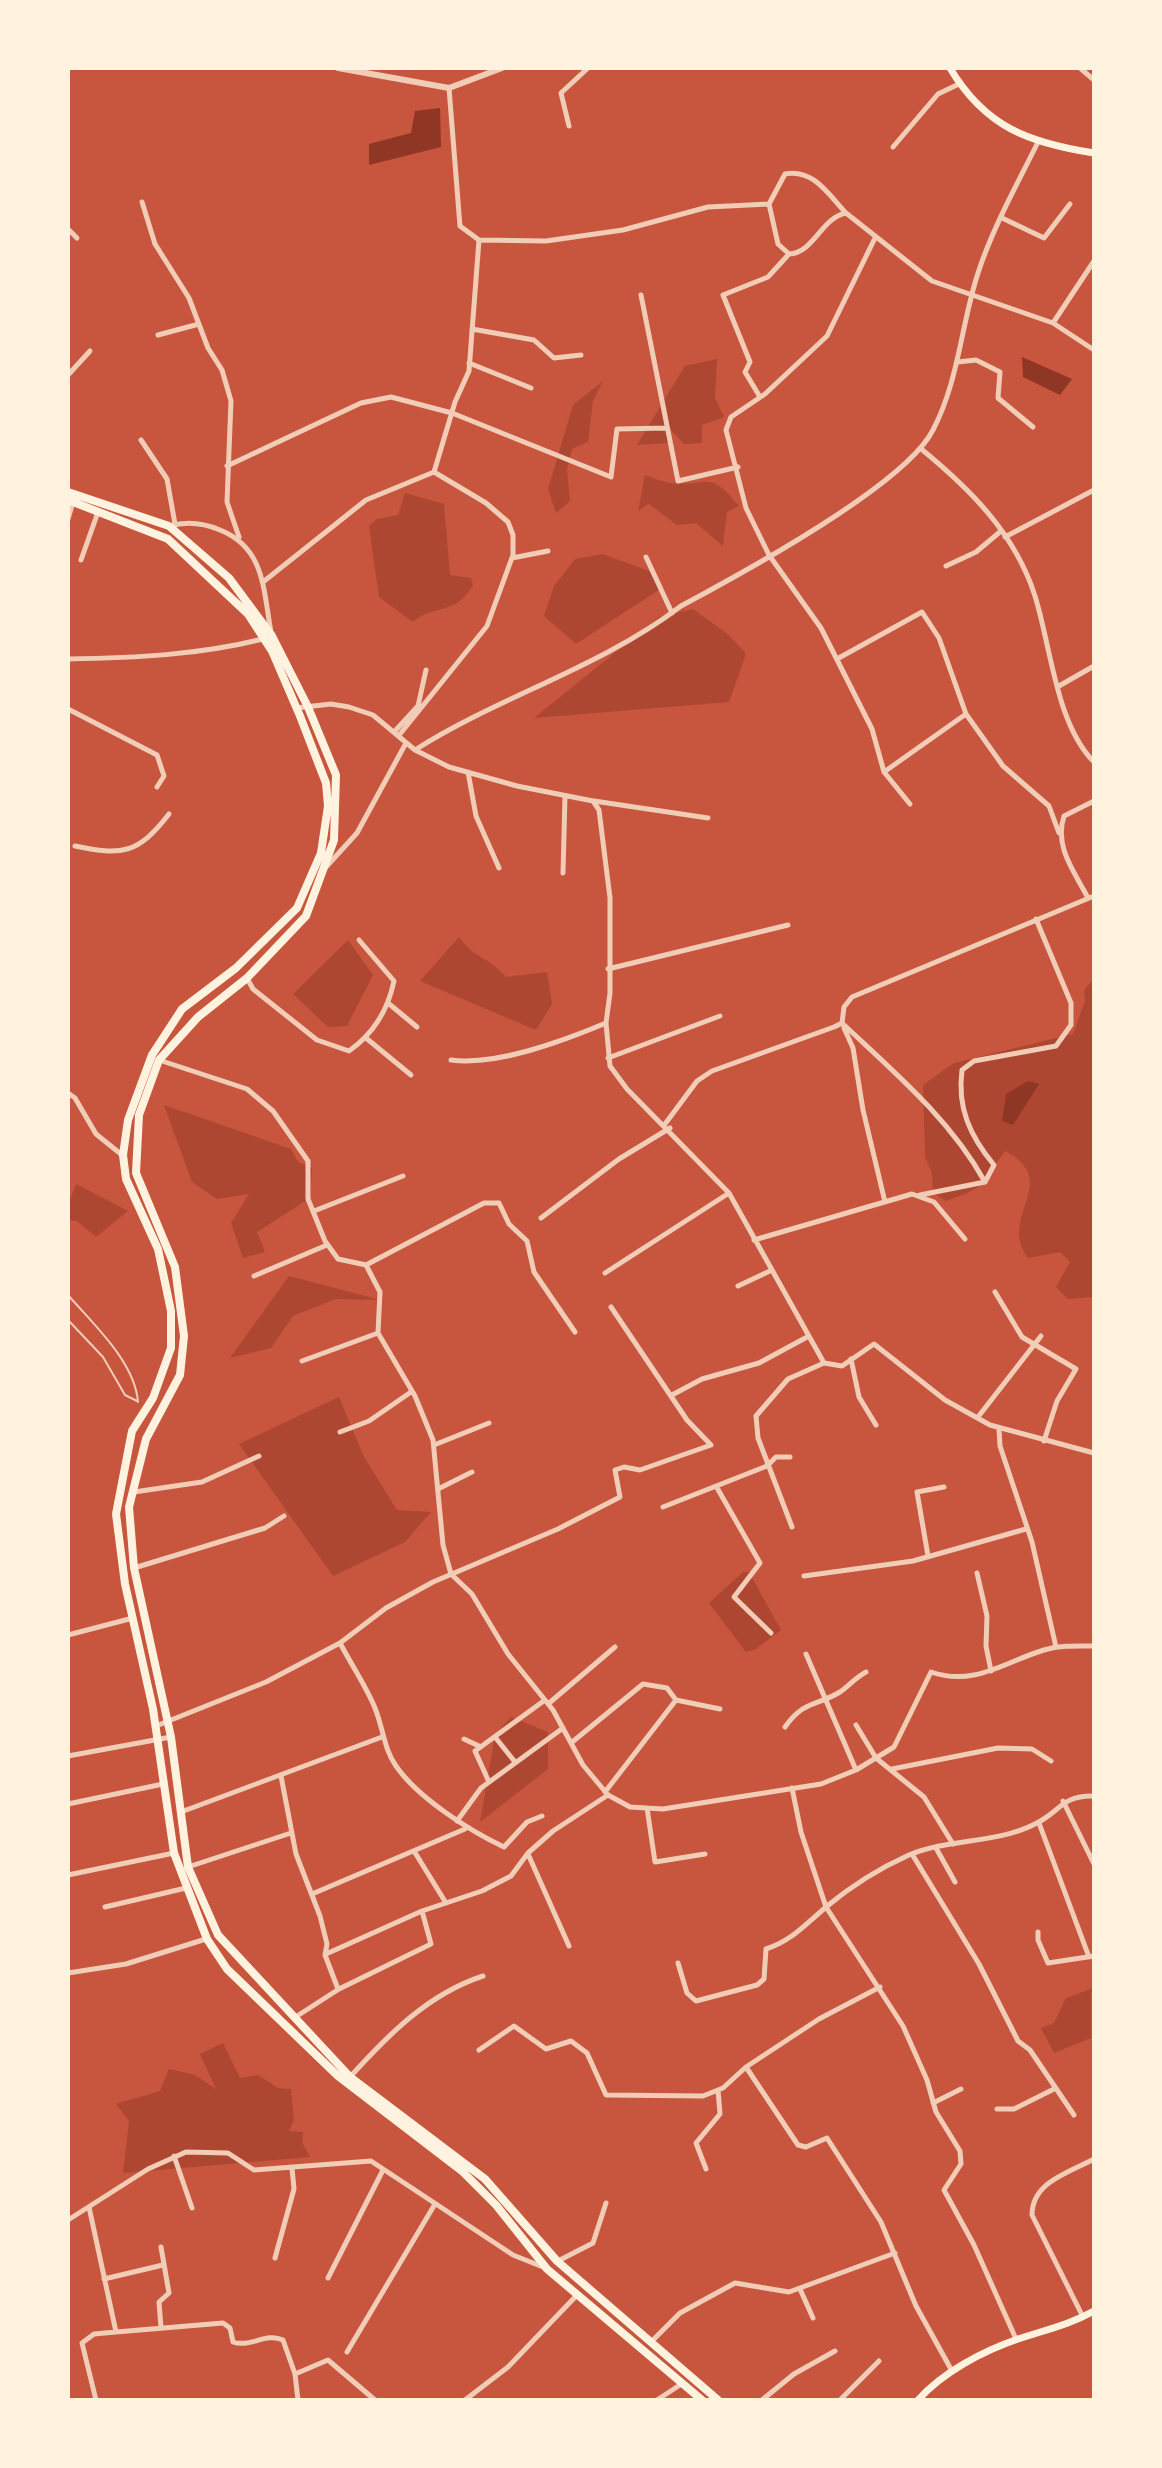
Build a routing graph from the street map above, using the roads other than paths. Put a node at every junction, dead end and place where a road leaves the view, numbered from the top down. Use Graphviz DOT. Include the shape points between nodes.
graph roads {
  1 [pos="338,68"];
  2 [pos="502,68"];
  3 [pos="588,68"];
  4 [pos="950,68"];
  5 [pos="1080,68"];
  6 [pos="369,72"];
  7 [pos="1094,80"];
  8 [pos="959,84"];
  9 [pos="449,88"];
  10 [pos="569,126"];
  11 [pos="1039,140"];
  12 [pos="893,147"];
  13 [pos="1094,153"];
  14 [pos="142,202"];
  15 [pos="769,204"];
  16 [pos="1070,204"];
  17 [pos="846,213"];
  18 [pos="1002,218"];
  19 [pos="68,229"];
  20 [pos="77,238"];
  21 [pos="875,238"];
  22 [pos="479,240"];
  23 [pos="789,254"];
  24 [pos="1094,261"];
  25 [pos="641,295"];
  26 [pos="971,297"];
  27 [pos="1053,323"];
  28 [pos="199,324"];
  29 [pos="472,329"];
  30 [pos="158,335"];
  31 [pos="1094,350"];
  32 [pos="90,351"];
  33 [pos="581,355"];
  34 [pos="958,362"];
  35 [pos="469,363"];
  36 [pos="68,375"];
  37 [pos="531,388"];
  38 [pos="760,397"];
  39 [pos="452,413"];
  40 [pos="1033,427"];
  41 [pos="667,428"];
  42 [pos="141,440"];
  43 [pos="920,448"];
  44 [pos="227,466"];
  45 [pos="738,467"];
  46 [pos="434,472"];
  47 [pos="1094,490"];
  48 [pos="68,492"];
  49 [pos="71,501"];
  50 [pos="98,512"];
  51 [pos="68,519"];
  52 [pos="172,525"];
  53 [pos="1003,534"];
  54 [pos="239,538"];
  55 [pos="548,551"];
  56 [pos="769,555"];
  57 [pos="512,557"];
  58 [pos="646,557"];
  59 [pos="81,560"];
  60 [pos="946,566"];
  61 [pos="263,582"];
  62 [pos="672,613"];
  63 [pos="268,638"];
  64 [pos="68,659"];
  65 [pos="837,659"];
  66 [pos="1094,666"];
  67 [pos="426,670"];
  68 [pos="1059,686"];
  69 [pos="308,707"];
  70 [pos="295,708"];
  71 [pos="68,709"];
  72 [pos="966,714"];
  73 [pos="397,733"];
  74 [pos="406,743"];
  75 [pos="415,750"];
  76 [pos="1094,762"];
  77 [pos="468,772"];
  78 [pos="884,772"];
  79 [pos="157,787"];
  80 [pos="565,796"];
  81 [pos="593,801"];
  82 [pos="1094,801"];
  83 [pos="910,804"];
  84 [pos="169,814"];
  85 [pos="708,818"];
  86 [pos="1059,833"];
  87 [pos="75,846"];
  88 [pos="326,866"];
  89 [pos="499,868"];
  90 [pos="563,873"];
  91 [pos="1091,897"];
  92 [pos="1036,919"];
  93 [pos="788,925"];
  94 [pos="359,940"];
  95 [pos="608,969"];
  96 [pos="247,978"];
  97 [pos="388,1003"];
  98 [pos="720,1016"];
  99 [pos="606,1023"];
  100 [pos="842,1023"];
  101 [pos="417,1027"];
  102 [pos="366,1038"];
  103 [pos="608,1058"];
  104 [pos="159,1060"];
  105 [pos="451,1060"];
  106 [pos="411,1075"];
  107 [pos="68,1093"];
  108 [pos="667,1126"];
  109 [pos="123,1155"];
  110 [pos="403,1176"];
  111 [pos="985,1182"];
  112 [pos="729,1193"];
  113 [pos="920,1195"];
  114 [pos="885,1202"];
  115 [pos="314,1211"];
  116 [pos="541,1218"];
  117 [pos="965,1239"];
  118 [pos="754,1240"];
  119 [pos="327,1245"];
  120 [pos="366,1265"];
  121 [pos="772,1270"];
  122 [pos="605,1273"];
  123 [pos="254,1276"];
  124 [pos="738,1286"];
  125 [pos="995,1292"];
  126 [pos="68,1295"];
  127 [pos="611,1307"];
  128 [pos="68,1320"];
  129 [pos="575,1332"];
  130 [pos="378,1333"];
  131 [pos="809,1336"];
  132 [pos="1041,1336"];
  133 [pos="1033,1346"];
  134 [pos="851,1359"];
  135 [pos="302,1361"];
  136 [pos="824,1363"];
  137 [pos="411,1392"];
  138 [pos="672,1395"];
  139 [pos="978,1417"];
  140 [pos="489,1423"];
  141 [pos="876,1425"];
  142 [pos="999,1429"];
  143 [pos="340,1432"];
  144 [pos="1044,1441"];
  145 [pos="434,1445"];
  146 [pos="1094,1453"];
  147 [pos="259,1456"];
  148 [pos="790,1457"];
  149 [pos="767,1466"];
  150 [pos="472,1472"];
  151 [pos="716,1486"];
  152 [pos="944,1487"];
  153 [pos="438,1489"];
  154 [pos="133,1492"];
  155 [pos="663,1507"];
  156 [pos="284,1516"];
  157 [pos="792,1527"];
  158 [pos="1026,1529"];
  159 [pos="928,1556"];
  160 [pos="134,1568"];
  161 [pos="977,1573"];
  162 [pos="451,1574"];
  163 [pos="804,1576"];
  164 [pos="134,1618"];
  165 [pos="771,1633"];
  166 [pos="68,1635"];
  167 [pos="340,1643"];
  168 [pos="1094,1646"];
  169 [pos="615,1647"];
  170 [pos="1056,1647"];
  171 [pos="806,1654"];
  172 [pos="992,1671"];
  173 [pos="866,1672"];
  174 [pos="825,1697"];
  175 [pos="676,1700"];
  176 [pos="547,1702"];
  177 [pos="720,1709"];
  178 [pos="168,1722"];
  179 [pos="856,1725"];
  180 [pos="155,1726"];
  181 [pos="785,1727"];
  182 [pos="563,1728"];
  183 [pos="171,1737"];
  184 [pos="382,1737"];
  185 [pos="495,1737"];
  186 [pos="157,1739"];
  187 [pos="464,1739"];
  188 [pos="571,1743"];
  189 [pos="481,1747"];
  190 [pos="68,1756"];
  191 [pos="876,1758"];
  192 [pos="1051,1761"];
  193 [pos="515,1762"];
  194 [pos="892,1769"];
  195 [pos="856,1770"];
  196 [pos="281,1776"];
  197 [pos="489,1782"];
  198 [pos="163,1784"];
  199 [pos="792,1788"];
  200 [pos="607,1794"];
  201 [pos="1094,1796"];
  202 [pos="1063,1801"];
  203 [pos="68,1804"];
  204 [pos="647,1808"];
  205 [pos="180,1812"];
  206 [pos="542,1816"];
  207 [pos="457,1821"];
  208 [pos="1039,1822"];
  209 [pos="465,1829"];
  210 [pos="291,1833"];
  211 [pos="953,1844"];
  212 [pos="936,1848"];
  213 [pos="414,1851"];
  214 [pos="174,1853"];
  215 [pos="528,1853"];
  216 [pos="705,1854"];
  217 [pos="912,1854"];
  218 [pos="1094,1864"];
  219 [pos="188,1867"];
  220 [pos="68,1875"];
  221 [pos="955,1882"];
  222 [pos="186,1888"];
  223 [pos="312,1894"];
  224 [pos="446,1903"];
  225 [pos="105,1907"];
  226 [pos="826,1907"];
  227 [pos="422,1911"];
  228 [pos="1038,1932"];
  229 [pos="218,1935"];
  230 [pos="207,1939"];
  231 [pos="569,1946"];
  232 [pos="325,1955"];
  233 [pos="1092,1956"];
  234 [pos="678,1963"];
  235 [pos="68,1973"];
  236 [pos="483,1976"];
  237 [pos="880,1987"];
  238 [pos="339,1989"];
  239 [pos="292,2019"];
  240 [pos="479,2050"];
  241 [pos="746,2067"];
  242 [pos="350,2077"];
  243 [pos="961,2089"];
  244 [pos="1054,2089"];
  245 [pos="718,2090"];
  246 [pos="933,2103"];
  247 [pos="997,2109"];
  248 [pos="1074,2115"];
  249 [pos="174,2156"];
  250 [pos="1094,2159"];
  251 [pos="292,2168"];
  252 [pos="706,2169"];
  253 [pos="383,2170"];
  254 [pos="606,2203"];
  255 [pos="435,2204"];
  256 [pos="89,2207"];
  257 [pos="192,2208"];
  258 [pos="68,2220"];
  259 [pos="161,2247"];
  260 [pos="895,2253"];
  261 [pos="275,2258"];
  262 [pos="557,2261"];
  263 [pos="163,2265"];
  264 [pos="547,2269"];
  265 [pos="328,2278"];
  266 [pos="104,2279"];
  267 [pos="800,2289"];
  268 [pos="577,2295"];
  269 [pos="1094,2311"];
  270 [pos="1083,2317"];
  271 [pos="813,2318"];
  272 [pos="161,2328"];
  273 [pos="116,2332"];
  274 [pos="1016,2339"];
  275 [pos="650,2343"];
  276 [pos="835,2351"];
  277 [pos="347,2352"];
  278 [pos="879,2361"];
  279 [pos="952,2371"];
  280 [pos="295,2374"];
  281 [pos="683,2383"];
  282 [pos="96,2400"];
  283 [pos="298,2400"];
  284 [pos="375,2400"];
  285 [pos="465,2400"];
  286 [pos="657,2400"];
  287 [pos="702,2400"];
  288 [pos="718,2400"];
  289 [pos="762,2400"];
  290 [pos="840,2400"];
  291 [pos="918,2400"];
  1 -- 6 [label="street"];
  2 -- 9 [label="street"];
  3 -- 10 [label="street" via="561,93"];
  4 -- 8 [label="main road"];
  5 -- 7 [label="street"];
  6 -- 9 [label="street"];
  8 -- 11 [label="main road" via="993,120 1018,136"];
  8 -- 12 [label="street" via="938,94"];
  9 -- 22 [label="street" via="460,226"];
  11 -- 13 [label="main road"];
  11 -- 18 [label="street"];
  14 -- 28 [label="street" via="155,244"];
  15 -- 17 [label="street" via="785,174 796,172 809,175"];
  15 -- 22 [label="street" via="708,207 623,230 546,241"];
  15 -- 23 [label="street" via="778,244"];
  16 -- 18 [label="street" via="1044,238"];
  17 -- 21 [label="street"];
  17 -- 23 [label="street" via="827,222 805,248"];
  18 -- 26 [label="street"];
  19 -- 20 [label="street"];
  21 -- 26 [label="street" via="932,281"];
  21 -- 38 [label="street" via="827,336"];
  22 -- 29 [label="street"];
  23 -- 38 [label="street" via="768,277 723,295 750,362 745,372"];
  24 -- 27 [label="street"];
  25 -- 41 [label="street"];
  26 -- 27 [label="street"];
  26 -- 34 [label="street"];
  27 -- 31 [label="street"];
  28 -- 30 [label="street"];
  28 -- 44 [label="street" via="231,401"];
  29 -- 33 [label="street" via="534,340 554,358"];
  29 -- 35 [label="street"];
  32 -- 36 [label="street"];
  34 -- 40 [label="street" via="976,360 1000,372 998,398"];
  34 -- 43 [label="street" via="932,432"];
  35 -- 37 [label="street"];
  35 -- 39 [label="street"];
  38 -- 45 [label="street" via="728,422"];
  39 -- 41 [label="street" via="611,477 617,429"];
  39 -- 44 [label="street" via="391,397 361,403"];
  39 -- 46 [label="street"];
  41 -- 45 [label="street" via="678,481"];
  42 -- 52 [label="street" via="167,479"];
  43 -- 53 [label="street" via="970,490"];
  43 -- 56 [label="street" via="863,497"];
  44 -- 54 [label="street" via="227,502"];
  45 -- 56 [label="street" via="746,508"];
  46 -- 57 [label="street" via="508,522"];
  46 -- 61 [label="street" via="366,500"];
  47 -- 53 [label="street"];
  48 -- 52 [label="main road"];
  49 -- 50 [label="main road"];
  49 -- 51 [label="street"];
  50 -- 59 [label="street"];
  50 -- 63 [label="main road" via="168,539 232,596"];
  52 -- 54 [label="street" via="206,524"];
  52 -- 63 [label="main road" via="229,578"];
  53 -- 60 [label="street"];
  53 -- 68 [label="street" via="1034,593"];
  54 -- 61 [label="street" via="252,553"];
  55 -- 57 [label="street"];
  56 -- 62 [label="street"];
  56 -- 65 [label="street"];
  57 -- 73 [label="street" via="487,626"];
  58 -- 62 [label="street"];
  61 -- 63 [label="street"];
  62 -- 75 [label="street" via="602,656"];
  63 -- 64 [label="street" via="188,654"];
  63 -- 69 [label="main road"];
  63 -- 70 [label="main road"];
  65 -- 72 [label="street" via="922,612 939,638"];
  65 -- 78 [label="street" via="872,729"];
  66 -- 68 [label="street"];
  67 -- 73 [label="street" via="418,706"];
  68 -- 76 [label="street" via="1073,736"];
  69 -- 70 [label="street"];
  69 -- 73 [label="street" via="349,707 373,715"];
  69 -- 88 [label="main road" via="336,775 334,840"];
  70 -- 109 [label="main road" via="326,783 328,806 316,865 297,908 236,968 182,1009 152,1055 128,1120"];
  71 -- 79 [label="street" via="157,755 164,776"];
  72 -- 78 [label="street"];
  72 -- 86 [label="street" via="1003,766 1049,806"];
  73 -- 74 [label="street"];
  74 -- 75 [label="street"];
  74 -- 88 [label="street" via="357,833"];
  75 -- 77 [label="street"];
  77 -- 80 [label="street"];
  77 -- 89 [label="street" via="476,816"];
  78 -- 83 [label="street"];
  80 -- 81 [label="street"];
  80 -- 90 [label="street"];
  81 -- 85 [label="street"];
  81 -- 95 [label="street" via="599,810 610,898"];
  82 -- 86 [label="street" via="1064,816"];
  84 -- 87 [label="street" via="131,849 117,853"];
  86 -- 91 [label="street" via="1062,848"];
  88 -- 96 [label="main road" via="306,916"];
  91 -- 92 [label="street"];
  92 -- 100 [label="street" via="852,997"];
  92 -- 111 [label="street" via="1071,1003 1071,1025 1056,1046 974,1061 962,1070 959,1095 964,1115 979,1148 994,1165"];
  93 -- 95 [label="street"];
  94 -- 97 [label="street" via="394,981"];
  95 -- 99 [label="street"];
  96 -- 102 [label="street" via="253,989 317,1040 349,1051"];
  96 -- 104 [label="main road" via="198,1017"];
  97 -- 101 [label="street"];
  97 -- 102 [label="street"];
  98 -- 103 [label="street"];
  99 -- 103 [label="street"];
  99 -- 105 [label="street" via="535,1047 470,1062"];
  100 -- 108 [label="street" via="712,1071 697,1081"];
  100 -- 111 [label="street" via="916,1093"];
  100 -- 114 [label="street" via="853,1048"];
  102 -- 106 [label="street"];
  103 -- 108 [label="street" via="617,1078"];
  104 -- 115 [label="street" via="259,1096 308,1161 306,1191"];
  104 -- 154 [label="main road" via="139,1115 136,1173 175,1267 184,1336 180,1375 146,1439"];
  107 -- 109 [label="street" via="96,1134"];
  108 -- 112 [label="street"];
  108 -- 116 [label="street"];
  109 -- 164 [label="main road" via="126,1179 158,1249 171,1311 171,1348 153,1398 132,1431 116,1514"];
  110 -- 115 [label="street"];
  111 -- 113 [label="street"];
  112 -- 118 [label="street"];
  112 -- 122 [label="street"];
  113 -- 114 [label="street"];
  113 -- 117 [label="street" via="934,1202"];
  114 -- 118 [label="street"];
  115 -- 119 [label="street"];
  118 -- 121 [label="street"];
  119 -- 120 [label="street" via="338,1259"];
  119 -- 123 [label="street"];
  120 -- 129 [label="street" via="484,1203 499,1203 509,1224 527,1241 534,1272"];
  120 -- 130 [label="street" via="380,1292"];
  121 -- 124 [label="street"];
  121 -- 131 [label="street"];
  125 -- 133 [label="street"];
  126 -- 128 [label="lane" via="109,1343 137,1389 138,1402 125,1395 103,1357"];
  127 -- 138 [label="street"];
  130 -- 135 [label="street"];
  130 -- 137 [label="street"];
  131 -- 136 [label="street"];
  131 -- 138 [label="street" via="759,1363 702,1379"];
  132 -- 133 [label="street"];
  133 -- 139 [label="street"];
  133 -- 144 [label="street" via="1076,1369 1057,1401"];
  134 -- 136 [label="street" via="842,1366"];
  134 -- 139 [label="street" via="866,1347 882,1347 918,1381"];
  134 -- 141 [label="street" via="859,1397"];
  136 -- 149 [label="street" via="788,1379 756,1416"];
  137 -- 143 [label="street" via="369,1421"];
  137 -- 145 [label="street"];
  138 -- 162 [label="street" via="711,1445 640,1470 615,1470 620,1497"];
  139 -- 142 [label="street"];
  140 -- 145 [label="street"];
  142 -- 144 [label="street"];
  142 -- 158 [label="street"];
  144 -- 146 [label="street"];
  145 -- 153 [label="street"];
  147 -- 154 [label="street" via="202,1482"];
  148 -- 149 [label="street" via="776,1457"];
  149 -- 151 [label="street"];
  149 -- 157 [label="street"];
  150 -- 153 [label="street"];
  151 -- 155 [label="street"];
  151 -- 165 [label="street" via="760,1563 734,1597"];
  152 -- 159 [label="street" via="917,1492"];
  153 -- 162 [label="street"];
  154 -- 160 [label="main road" via="129,1507"];
  156 -- 160 [label="street" via="265,1528"];
  158 -- 159 [label="street"];
  158 -- 170 [label="street"];
  159 -- 163 [label="street"];
  160 -- 178 [label="main road"];
  161 -- 172 [label="street"];
  162 -- 167 [label="street" via="386,1608"];
  162 -- 176 [label="street" via="472,1594 508,1654"];
  164 -- 166 [label="street"];
  164 -- 180 [label="main road"];
  167 -- 178 [label="street" via="266,1682"];
  167 -- 184 [label="street" via="375,1709"];
  168 -- 170 [label="street"];
  169 -- 176 [label="street"];
  170 -- 172 [label="street"];
  171 -- 174 [label="street"];
  172 -- 191 [label="street" via="951,1679 931,1672 894,1747"];
  173 -- 174 [label="street" via="838,1694"];
  174 -- 181 [label="street" via="793,1715"];
  174 -- 195 [label="street"];
  175 -- 177 [label="street"];
  175 -- 188 [label="street" via="667,1688 643,1684"];
  175 -- 200 [label="street"];
  176 -- 182 [label="street"];
  176 -- 185 [label="street"];
  178 -- 180 [label="street"];
  178 -- 183 [label="main road"];
  179 -- 191 [label="street"];
  180 -- 186 [label="main road"];
  182 -- 188 [label="street"];
  182 -- 193 [label="street"];
  183 -- 186 [label="street"];
  183 -- 205 [label="main road"];
  184 -- 196 [label="street"];
  184 -- 207 [label="street" via="405,1776"];
  185 -- 189 [label="street"];
  185 -- 193 [label="street"];
  186 -- 190 [label="street"];
  186 -- 198 [label="main road"];
  187 -- 189 [label="street"];
  188 -- 200 [label="street"];
  189 -- 197 [label="street" via="475,1751"];
  191 -- 194 [label="street"];
  191 -- 195 [label="street"];
  192 -- 194 [label="street" via="1032,1749 998,1748"];
  193 -- 197 [label="street"];
  194 -- 211 [label="street" via="924,1797"];
  195 -- 199 [label="street" via="821,1784"];
  196 -- 205 [label="street"];
  196 -- 210 [label="street"];
  197 -- 207 [label="street"];
  198 -- 203 [label="street"];
  198 -- 214 [label="main road"];
  199 -- 204 [label="street"];
  199 -- 226 [label="street"];
  200 -- 204 [label="street" via="630,1807"];
  200 -- 215 [label="street"];
  201 -- 202 [label="street"];
  202 -- 208 [label="street"];
  202 -- 218 [label="street"];
  204 -- 216 [label="street" via="655,1862"];
  205 -- 219 [label="main road"];
  206 -- 209 [label="street" via="527,1822 504,1847"];
  207 -- 209 [label="street"];
  208 -- 211 [label="street" via="1001,1836"];
  208 -- 233 [label="street"];
  209 -- 213 [label="street"];
  210 -- 219 [label="street"];
  210 -- 223 [label="street"];
  211 -- 212 [label="street"];
  212 -- 217 [label="street"];
  212 -- 221 [label="street"];
  213 -- 223 [label="street"];
  213 -- 224 [label="street"];
  214 -- 220 [label="street"];
  214 -- 222 [label="main road"];
  215 -- 224 [label="street" via="511,1876"];
  215 -- 231 [label="street"];
  217 -- 226 [label="street"];
  217 -- 244 [label="street" via="979,1964 1018,2041 1030,2050"];
  219 -- 229 [label="main road"];
  222 -- 225 [label="street"];
  222 -- 230 [label="main road"];
  223 -- 232 [label="street" via="327,1944"];
  224 -- 227 [label="street"];
  226 -- 234 [label="street" via="791,1939 766,1949 764,1979 757,1985 696,2001 687,1993"];
  226 -- 237 [label="street"];
  227 -- 232 [label="street"];
  227 -- 238 [label="street" via="431,1944"];
  228 -- 233 [label="street" via="1048,1963"];
  229 -- 230 [label="street"];
  229 -- 239 [label="main road"];
  230 -- 235 [label="street" via="126,1964"];
  230 -- 264 [label="main road" via="227,1969 338,2076 469,2177"];
  232 -- 238 [label="street"];
  236 -- 242 [label="street" via="461,1983 422,2008"];
  237 -- 241 [label="street"];
  237 -- 246 [label="street" via="918,2056"];
  238 -- 239 [label="street"];
  239 -- 242 [label="main road"];
  240 -- 245 [label="street" via="514,2026 546,2049 571,2041 587,2053 606,2095 694,2097"];
  241 -- 245 [label="street"];
  241 -- 260 [label="street" via="798,2145 827,2138"];
  242 -- 262 [label="main road" via="485,2179"];
  243 -- 246 [label="street"];
  244 -- 247 [label="street" via="1014,2109"];
  244 -- 248 [label="street"];
  245 -- 252 [label="street" via="720,2114 696,2143"];
  246 -- 274 [label="street" via="962,2157 944,2190"];
  249 -- 251 [label="street" via="228,2153 254,2170"];
  249 -- 256 [label="street"];
  249 -- 257 [label="street"];
  250 -- 270 [label="street" via="1032,2198 1032,2215"];
  251 -- 253 [label="street" via="354,2160 371,2161"];
  251 -- 261 [label="street" via="294,2189"];
  253 -- 255 [label="street"];
  253 -- 265 [label="street"];
  254 -- 262 [label="street" via="593,2243"];
  255 -- 264 [label="street" via="513,2255"];
  255 -- 277 [label="street"];
  256 -- 258 [label="street"];
  256 -- 266 [label="street"];
  259 -- 263 [label="street"];
  260 -- 267 [label="street"];
  260 -- 279 [label="street" via="916,2306"];
  262 -- 264 [label="main road"];
  262 -- 275 [label="main road"];
  263 -- 266 [label="street"];
  263 -- 272 [label="street" via="169,2293 159,2302"];
  264 -- 268 [label="main road"];
  266 -- 273 [label="street"];
  267 -- 271 [label="street"];
  267 -- 275 [label="street" via="779,2293 735,2283 680,2313"];
  268 -- 281 [label="main road"];
  268 -- 285 [label="street" via="508,2367"];
  269 -- 270 [label="main road"];
  270 -- 274 [label="main road"];
  272 -- 273 [label="street"];
  272 -- 280 [label="street" via="223,2323 239,2344 273,2335 283,2340"];
  273 -- 282 [label="street" via="94,2334 82,2343"];
  274 -- 279 [label="main road"];
  275 -- 288 [label="main road"];
  276 -- 289 [label="street"];
  278 -- 290 [label="street"];
  279 -- 291 [label="main road"];
  280 -- 283 [label="street"];
  280 -- 284 [label="street" via="328,2360"];
  281 -- 286 [label="street"];
  281 -- 287 [label="main road"];
}
